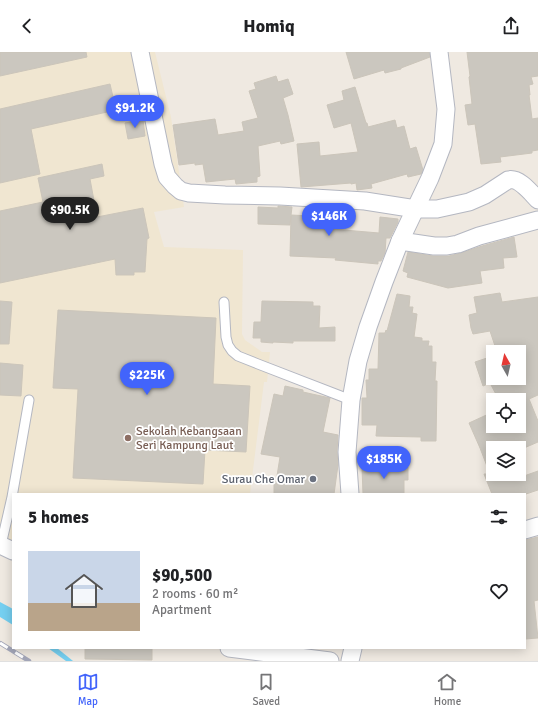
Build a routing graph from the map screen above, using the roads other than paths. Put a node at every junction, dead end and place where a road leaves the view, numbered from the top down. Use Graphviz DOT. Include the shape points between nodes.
graph roads {
  1 [pos="140,52"];
  2 [pos="439,52"];
  3 [pos="538,200"];
  4 [pos="416,209"];
  5 [pos="538,220"];
  6 [pos="400,241"];
  7 [pos="224,302"];
  8 [pos="29,400"];
  9 [pos="351,400"];
  10 [pos="13,493"];
  11 [pos="350,493"];
  12 [pos="12,497"];
  13 [pos="538,526"];
  14 [pos="526,530"];
  15 [pos="5,547"];
  16 [pos="237,649"];
  17 [pos="353,649"];
  18 [pos="330,661"];
  19 [pos="350,661"];
  1 -- 4 [label="street" via="163,164 167,177 181,191 189,194 365,201"];
  2 -- 4 [label="street" via="446,108 443,144"];
  3 -- 4 [label="street" via="519,182 512,179 469,202 437,209"];
  4 -- 6 [label="street"];
  5 -- 6 [label="street" via="447,246"];
  6 -- 9 [label="street" via="368,327 358,361"];
  7 -- 9 [label="lane" via="228,345 238,356"];
  8 -- 10 [label="lane"];
  9 -- 11 [label="street" via="347,452"];
  12 -- 15 [label="lane"];
  13 -- 14 [label="street"];
  16 -- 18 [label="street"];
  17 -- 19 [label="street"];
}
